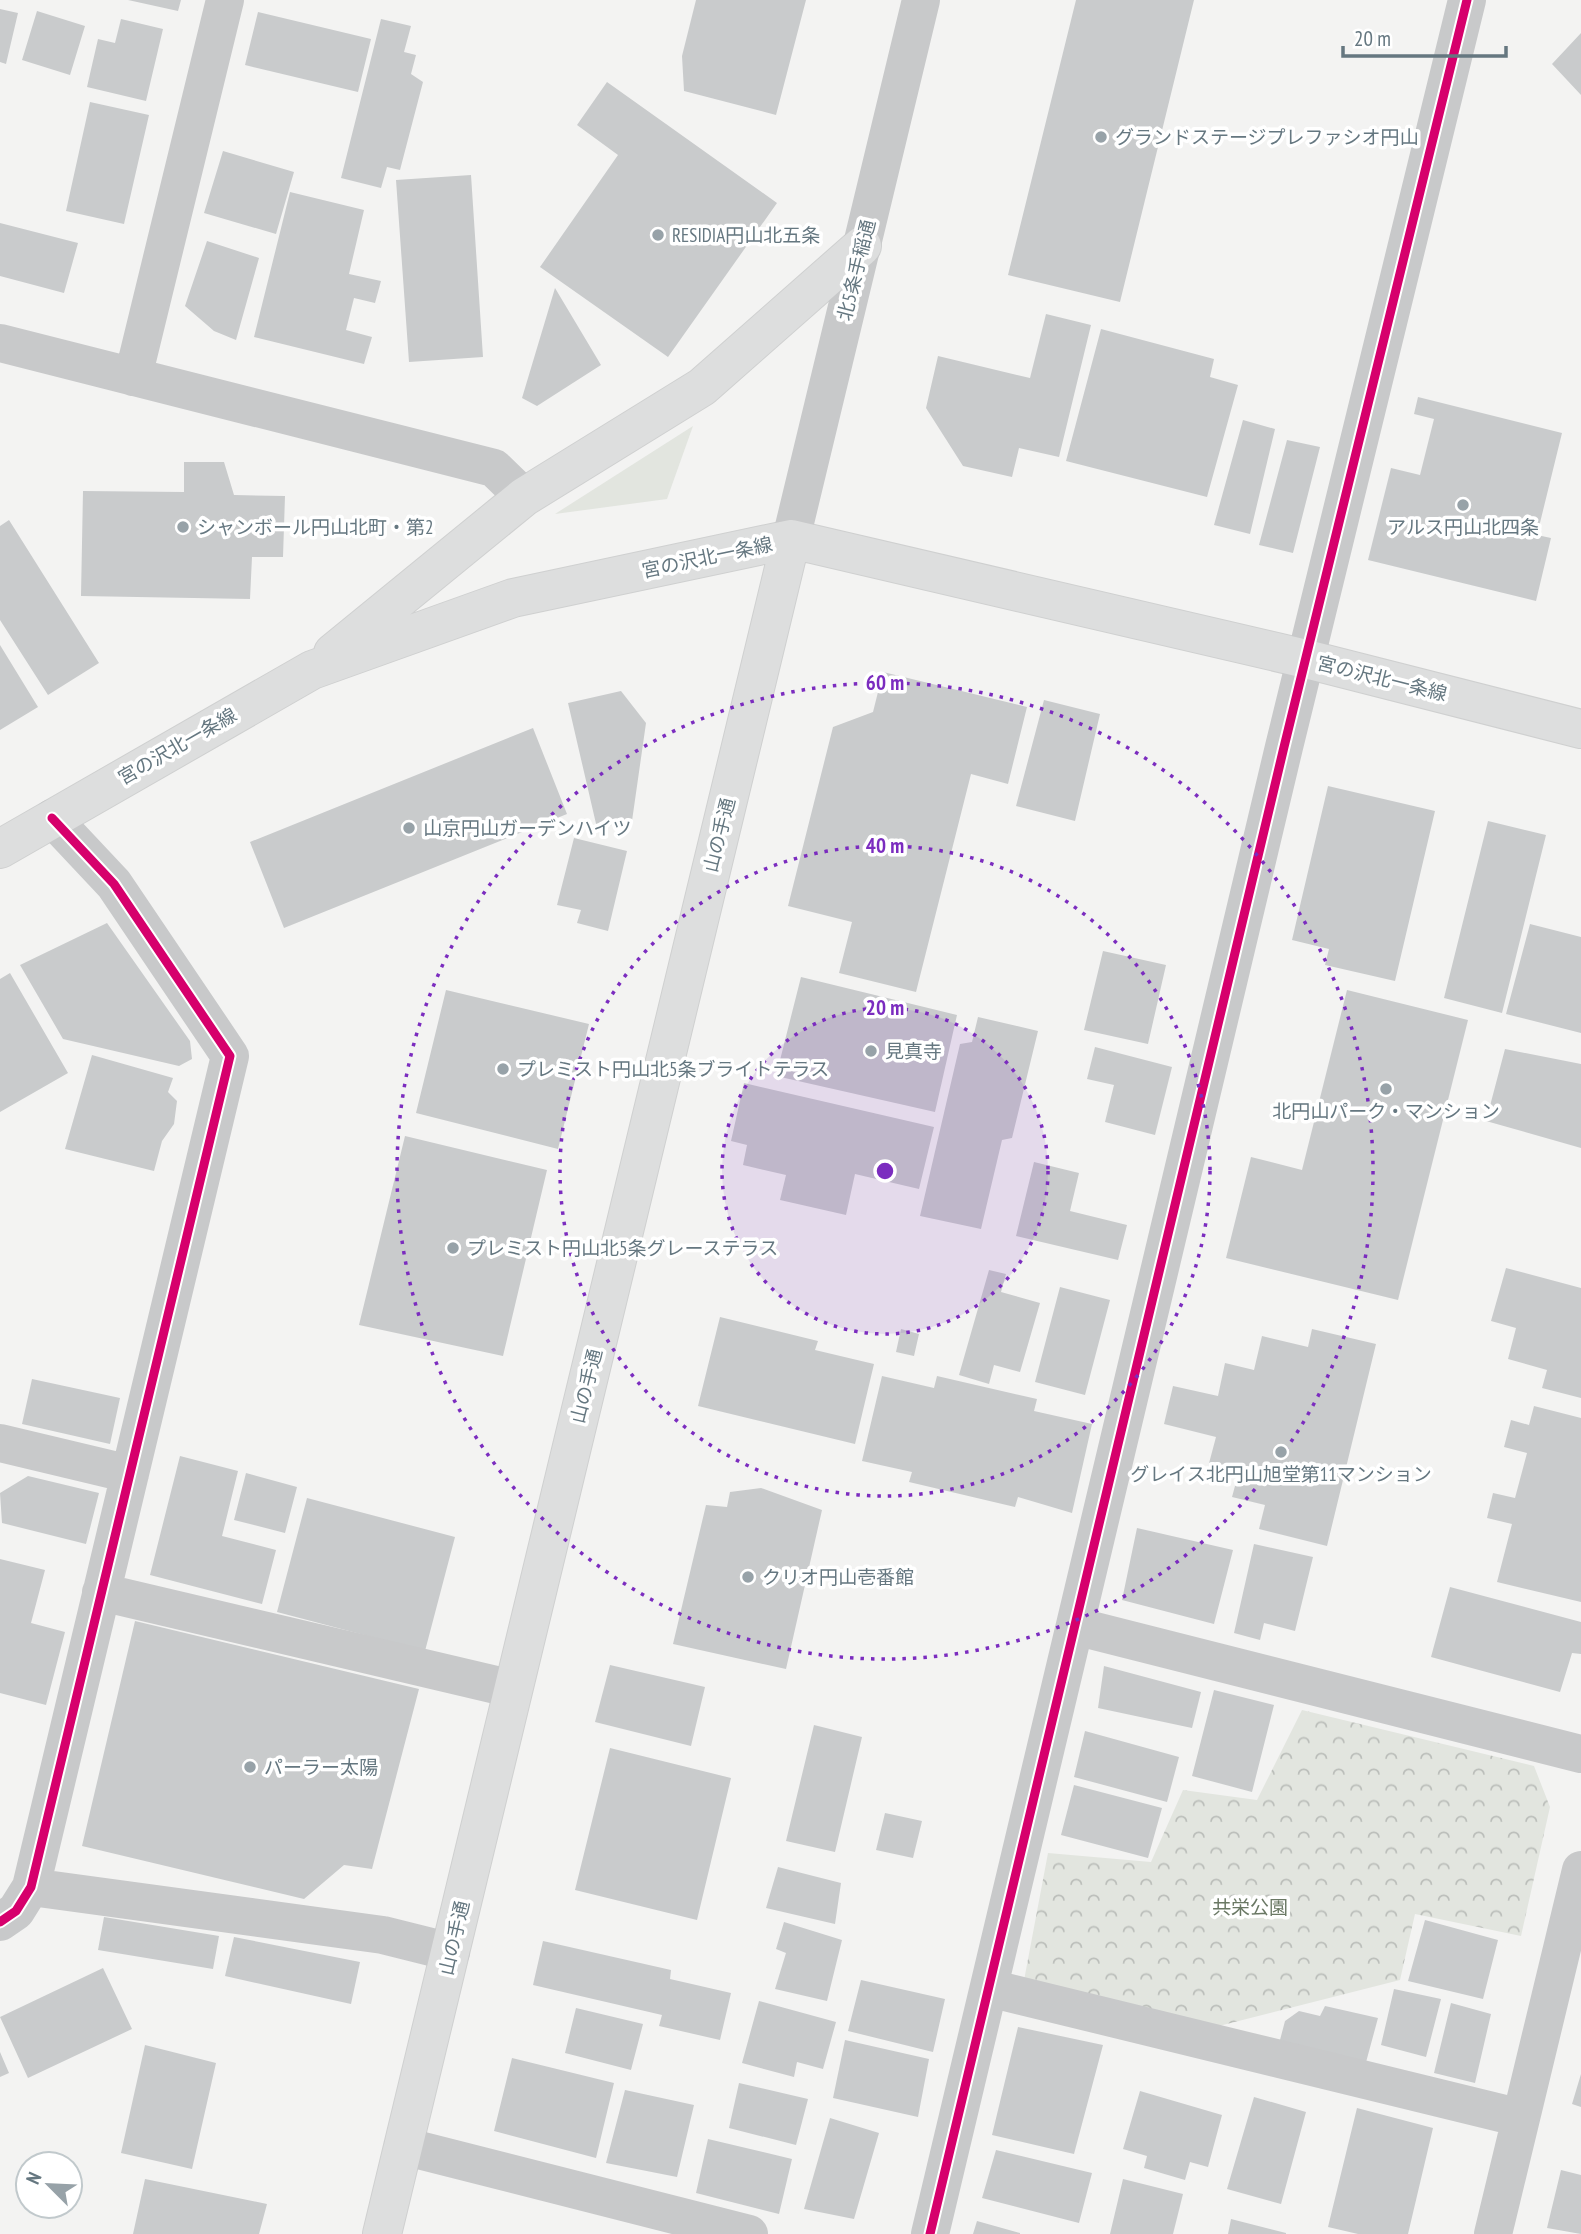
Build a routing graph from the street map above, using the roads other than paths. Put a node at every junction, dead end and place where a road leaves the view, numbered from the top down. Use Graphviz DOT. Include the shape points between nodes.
graph roads {
  1 [pos="225,0"];
  2 [pos="921,0"];
  3 [pos="1466,0"];
  4 [pos="862,246"];
  5 [pos="0,343"];
  6 [pos="133,377"];
  7 [pos="524,497"];
  8 [pos="790,539"];
  9 [pos="1306,659"];
  10 [pos="312,670"];
  11 [pos="1581,729"];
  12 [pos="52,818"];
  13 [pos="0,849"];
  14 [pos="0,1443"];
  15 [pos="130,1475"];
  16 [pos="101,1592"];
  17 [pos="1075,1626"];
  18 [pos="513,1689"];
  19 [pos="1581,1754"];
  20 [pos="1581,1870"];
  21 [pos="31,1887"];
  22 [pos="0,1922"];
  23 [pos="451,1952"];
  24 [pos="989,1988"];
  25 [pos="1521,2118"];
  26 [pos="403,2146"];
  27 [pos="382,2234"];
  28 [pos="749,2234"];
  29 [pos="930,2234"];
  30 [pos="1493,2234"];
  1 -- 6 [label="street"];
  2 -- 4 [label="street, 北5条手稲通"];
  3 -- 9 [label="street"];
  4 -- 7 [label="main road" via="702,387"];
  4 -- 8 [label="street, 北5条手稲通"];
  5 -- 6 [label="street"];
  6 -- 7 [label="street" via="494,468"];
  7 -- 10 [label="main road"];
  8 -- 9 [label="main road, 宮の沢北一条線"];
  8 -- 10 [label="main road, 宮の沢北一条線" via="513,598"];
  8 -- 18 [label="main road, 山の手通"];
  9 -- 11 [label="main road, 宮の沢北一条線"];
  9 -- 17 [label="street"];
  10 -- 12 [label="main road, 宮の沢北一条線"];
  12 -- 13 [label="main road, 宮の沢北一条線"];
  12 -- 15 [label="street" via="114,884 230,1056"];
  14 -- 15 [label="street"];
  15 -- 16 [label="street"];
  16 -- 18 [label="street"];
  16 -- 21 [label="street"];
  17 -- 19 [label="street"];
  17 -- 24 [label="street"];
  18 -- 23 [label="main road, 山の手通"];
  20 -- 25 [label="street"];
  21 -- 22 [label="street" via="16,1911"];
  21 -- 23 [label="street" via="383,1935"];
  23 -- 26 [label="main road, 山の手通"];
  24 -- 25 [label="street"];
  24 -- 29 [label="street"];
  25 -- 30 [label="street"];
  26 -- 27 [label="main road, 山の手通"];
  26 -- 28 [label="street"];
}
